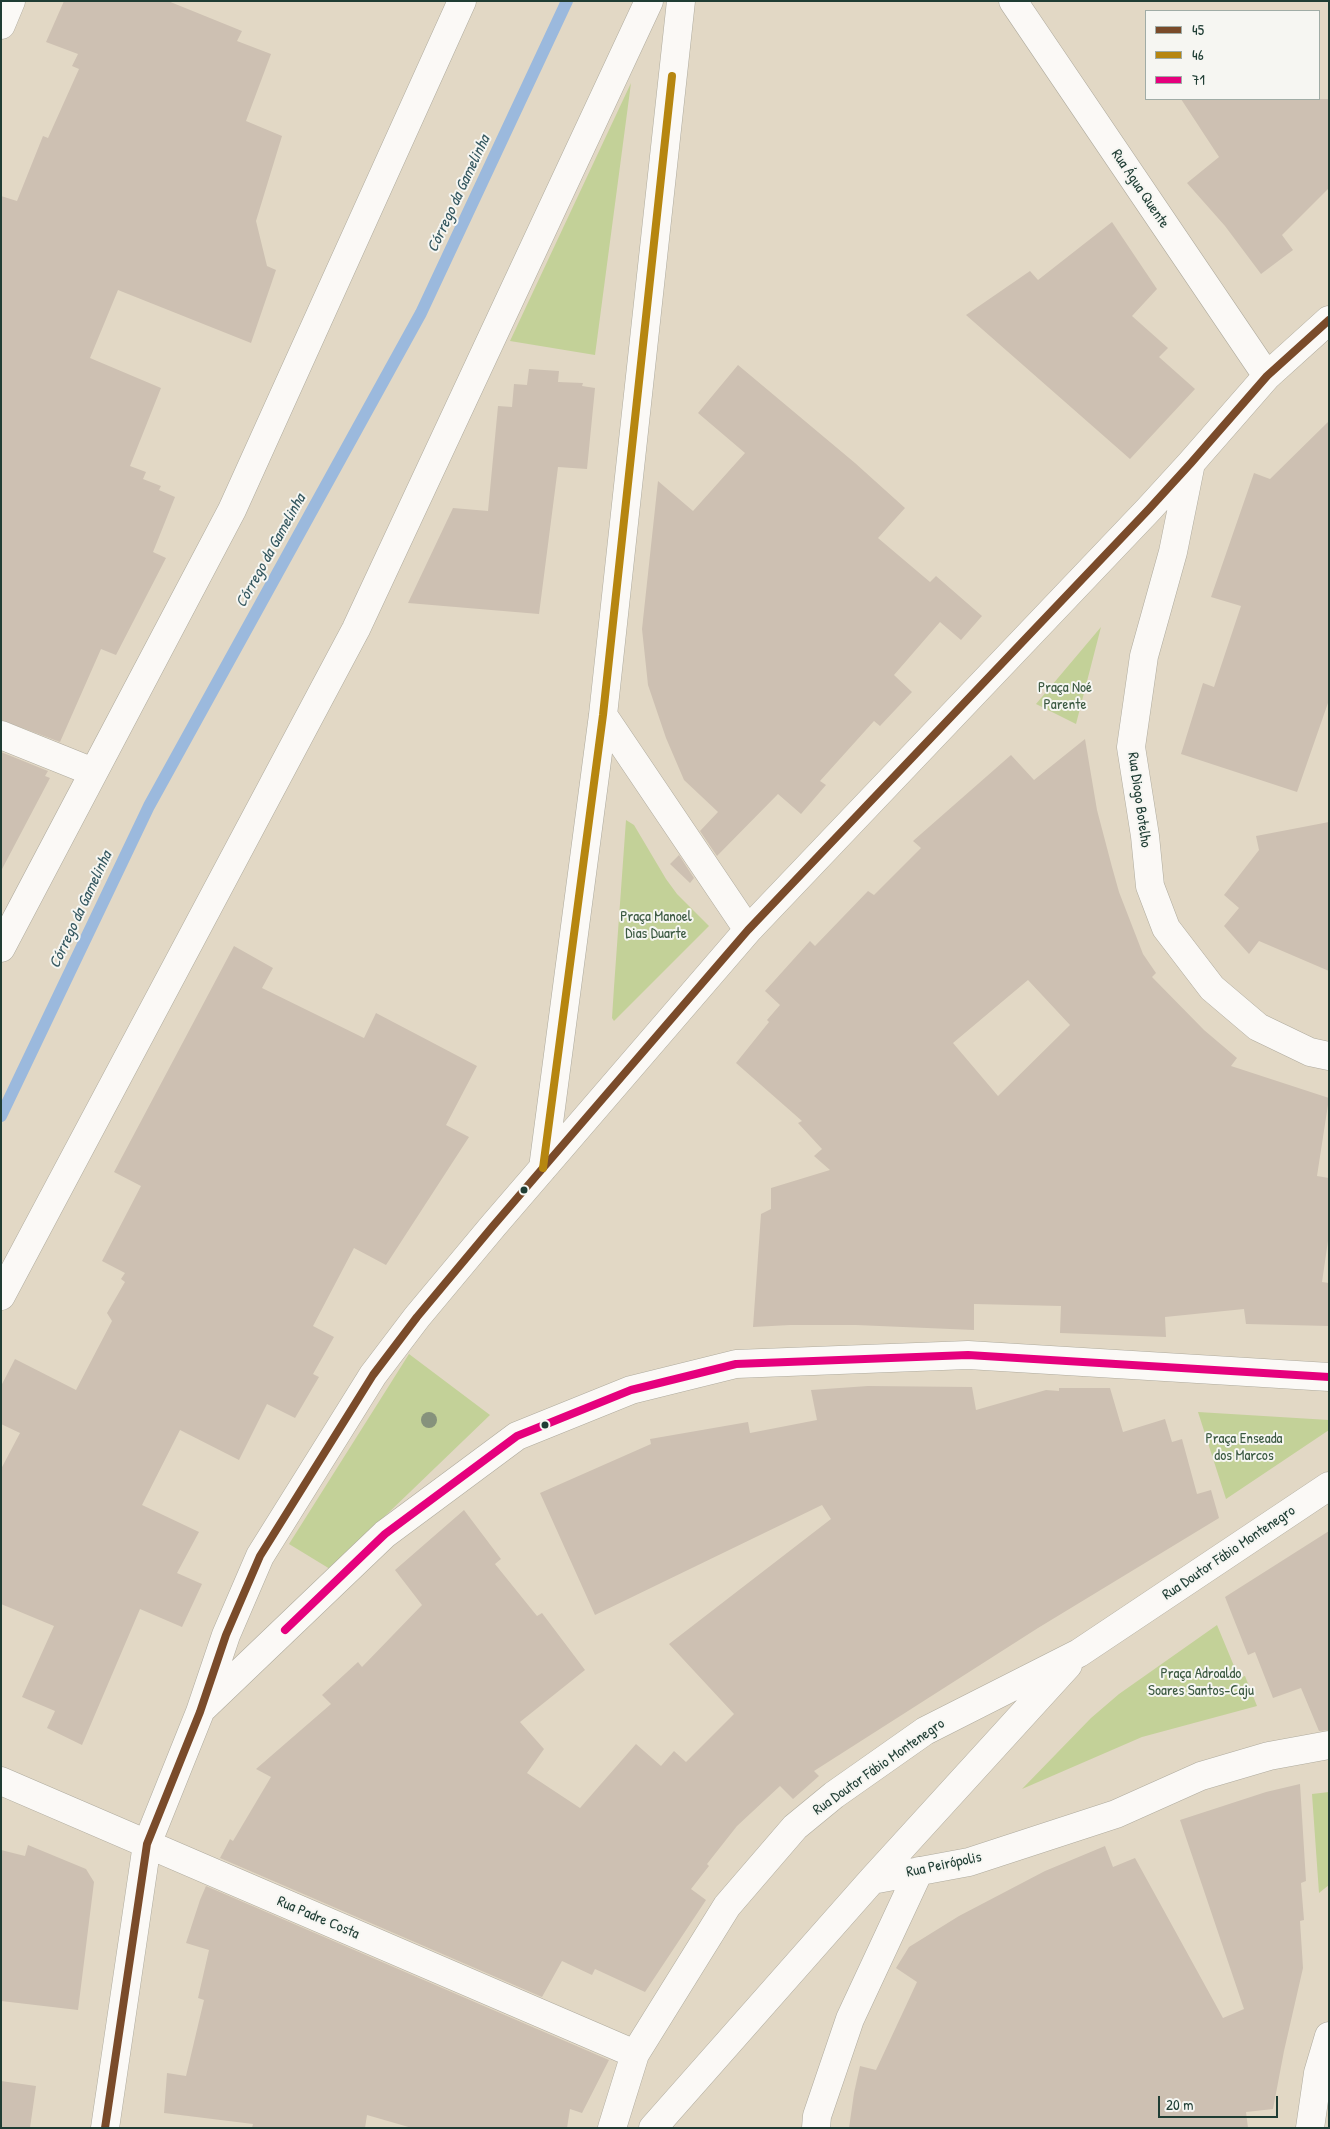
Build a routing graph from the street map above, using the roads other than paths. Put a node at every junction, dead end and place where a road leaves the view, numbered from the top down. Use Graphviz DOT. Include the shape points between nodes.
graph roads {
  1 [pos="11,1"];
  2 [pos="462,1"];
  3 [pos="649,1"];
  4 [pos="681,1"];
  5 [pos="1013,1"];
  6 [pos="1,25"];
  7 [pos="1329,320"];
  8 [pos="1267,376"];
  9 [pos="1191,463"];
  10 [pos="603,715"];
  11 [pos="1,735"];
  12 [pos="93,772"];
  13 [pos="748,930"];
  14 [pos="1,948"];
  15 [pos="1329,1056"];
  16 [pos="542,1168"];
  17 [pos="1,1296"];
  18 [pos="1329,1377"];
  19 [pos="1329,1486"];
  20 [pos="1080,1653"];
  21 [pos="200,1712"];
  22 [pos="1329,1745"];
  23 [pos="1,1781"];
  24 [pos="146,1844"];
  25 [pos="919,1872"];
  26 [pos="872,1880"];
  27 [pos="1329,2036"];
  28 [pos="635,2054"];
  29 [pos="105,2128"];
  30 [pos="612,2128"];
  31 [pos="653,2128"];
  32 [pos="816,2128"];
  33 [pos="1310,2128"];
  1 -- 6 [label="street"];
  2 -- 12 [label="street" via="232,510"];
  3 -- 17 [label="street" via="356,628"];
  4 -- 10 [label="street"];
  5 -- 8 [label="street, Rua Água Quente"];
  7 -- 8 [label="street"];
  8 -- 9 [label="street"];
  9 -- 13 [label="street"];
  9 -- 15 [label="street, Rua Diogo Botelho" via="1173,552 1144,656 1131,747 1150,886 1166,928 1212,988 1258,1027 1310,1052"];
  10 -- 13 [label="street"];
  10 -- 16 [label="street"];
  11 -- 12 [label="street"];
  12 -- 14 [label="street"];
  13 -- 16 [label="street"];
  16 -- 21 [label="street" via="372,1375 260,1556 226,1635"];
  18 -- 21 [label="street" via="968,1354 736,1364 631,1390 516,1436 385,1534"];
  19 -- 20 [label="street, Rua Doutor Fábio Montenegro"];
  20 -- 26 [label="street, Rua Doutor Fábio Montenegro"];
  20 -- 28 [label="street, Rua Doutor Fábio Montenegro" via="925,1731 795,1826 727,1906"];
  21 -- 24 [label="street"];
  22 -- 25 [label="street, Rua Peirópolis" via="1269,1756 1209,1774 1116,1814 969,1862"];
  23 -- 24 [label="street, Rua Padre Costa"];
  24 -- 28 [label="street, Rua Padre Costa"];
  24 -- 29 [label="street"];
  25 -- 26 [label="street, Rua Peirópolis"];
  25 -- 32 [label="street" via="850,2019"];
  26 -- 31 [label="street"];
  27 -- 33 [label="street" via="1318,2073"];
  28 -- 30 [label="street"];
}
